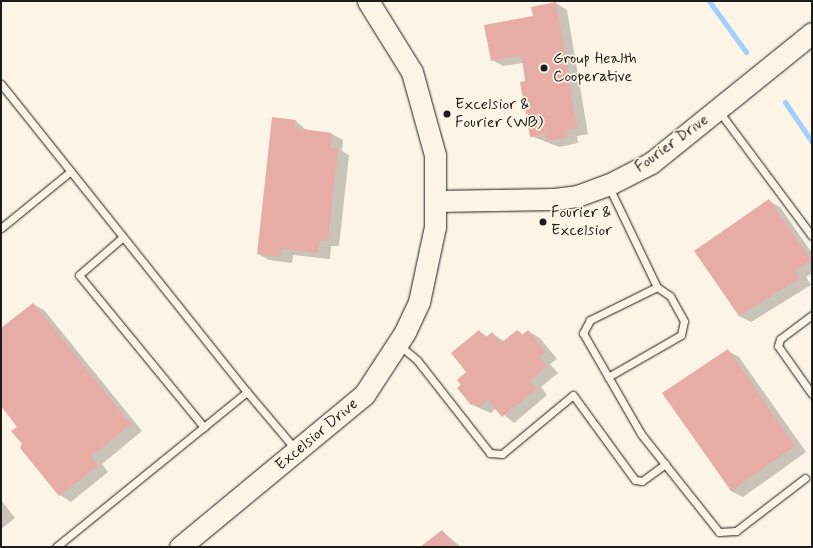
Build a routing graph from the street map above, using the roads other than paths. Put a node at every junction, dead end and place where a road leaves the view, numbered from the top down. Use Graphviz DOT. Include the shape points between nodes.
graph roads {
  1 [pos="368,1"];
  2 [pos="812,33"];
  3 [pos="1,84"];
  4 [pos="718,110"];
  5 [pos="71,172"];
  6 [pos="608,185"];
  7 [pos="437,201"];
  8 [pos="1,228"];
  9 [pos="812,236"];
  10 [pos="123,237"];
  11 [pos="657,287"];
  12 [pos="812,315"];
  13 [pos="398,344"];
  14 [pos="608,377"];
  15 [pos="247,392"];
  16 [pos="812,394"];
  17 [pos="204,427"];
  18 [pos="298,452"];
  19 [pos="665,464"];
  20 [pos="805,478"];
  21 [pos="56,547"];
  22 [pos="180,547"];
  1 -- 7 [label="street, Excelsior Drive" via="397,43 421,97 435,155"];
  2 -- 4 [label="street, Fourier Drive"];
  3 -- 5 [label="lane"];
  4 -- 6 [label="street, Fourier Drive" via="651,163"];
  4 -- 9 [label="lane"];
  5 -- 8 [label="lane"];
  5 -- 10 [label="lane"];
  6 -- 7 [label="street, Fourier Drive" via="577,196 554,199"];
  6 -- 11 [label="lane"];
  7 -- 13 [label="street, Excelsior Drive" via="427,273 419,302"];
  10 -- 15 [label="lane"];
  10 -- 17 [label="lane" via="79,275"];
  11 -- 14 [label="lane" via="590,320 583,333"];
  11 -- 14 [label="lane" via="670,296 684,321 681,335"];
  12 -- 16 [label="lane" via="780,338 778,346"];
  13 -- 18 [label="street, Excelsior Drive" via="364,395"];
  13 -- 19 [label="lane" via="417,360 490,452 502,454 573,395 635,480 642,481"];
  14 -- 19 [label="lane" via="641,434"];
  15 -- 17 [label="lane"];
  15 -- 18 [label="lane"];
  17 -- 21 [label="lane"];
  18 -- 22 [label="street, Excelsior Drive"];
  19 -- 20 [label="lane" via="719,532 736,531"];
}
